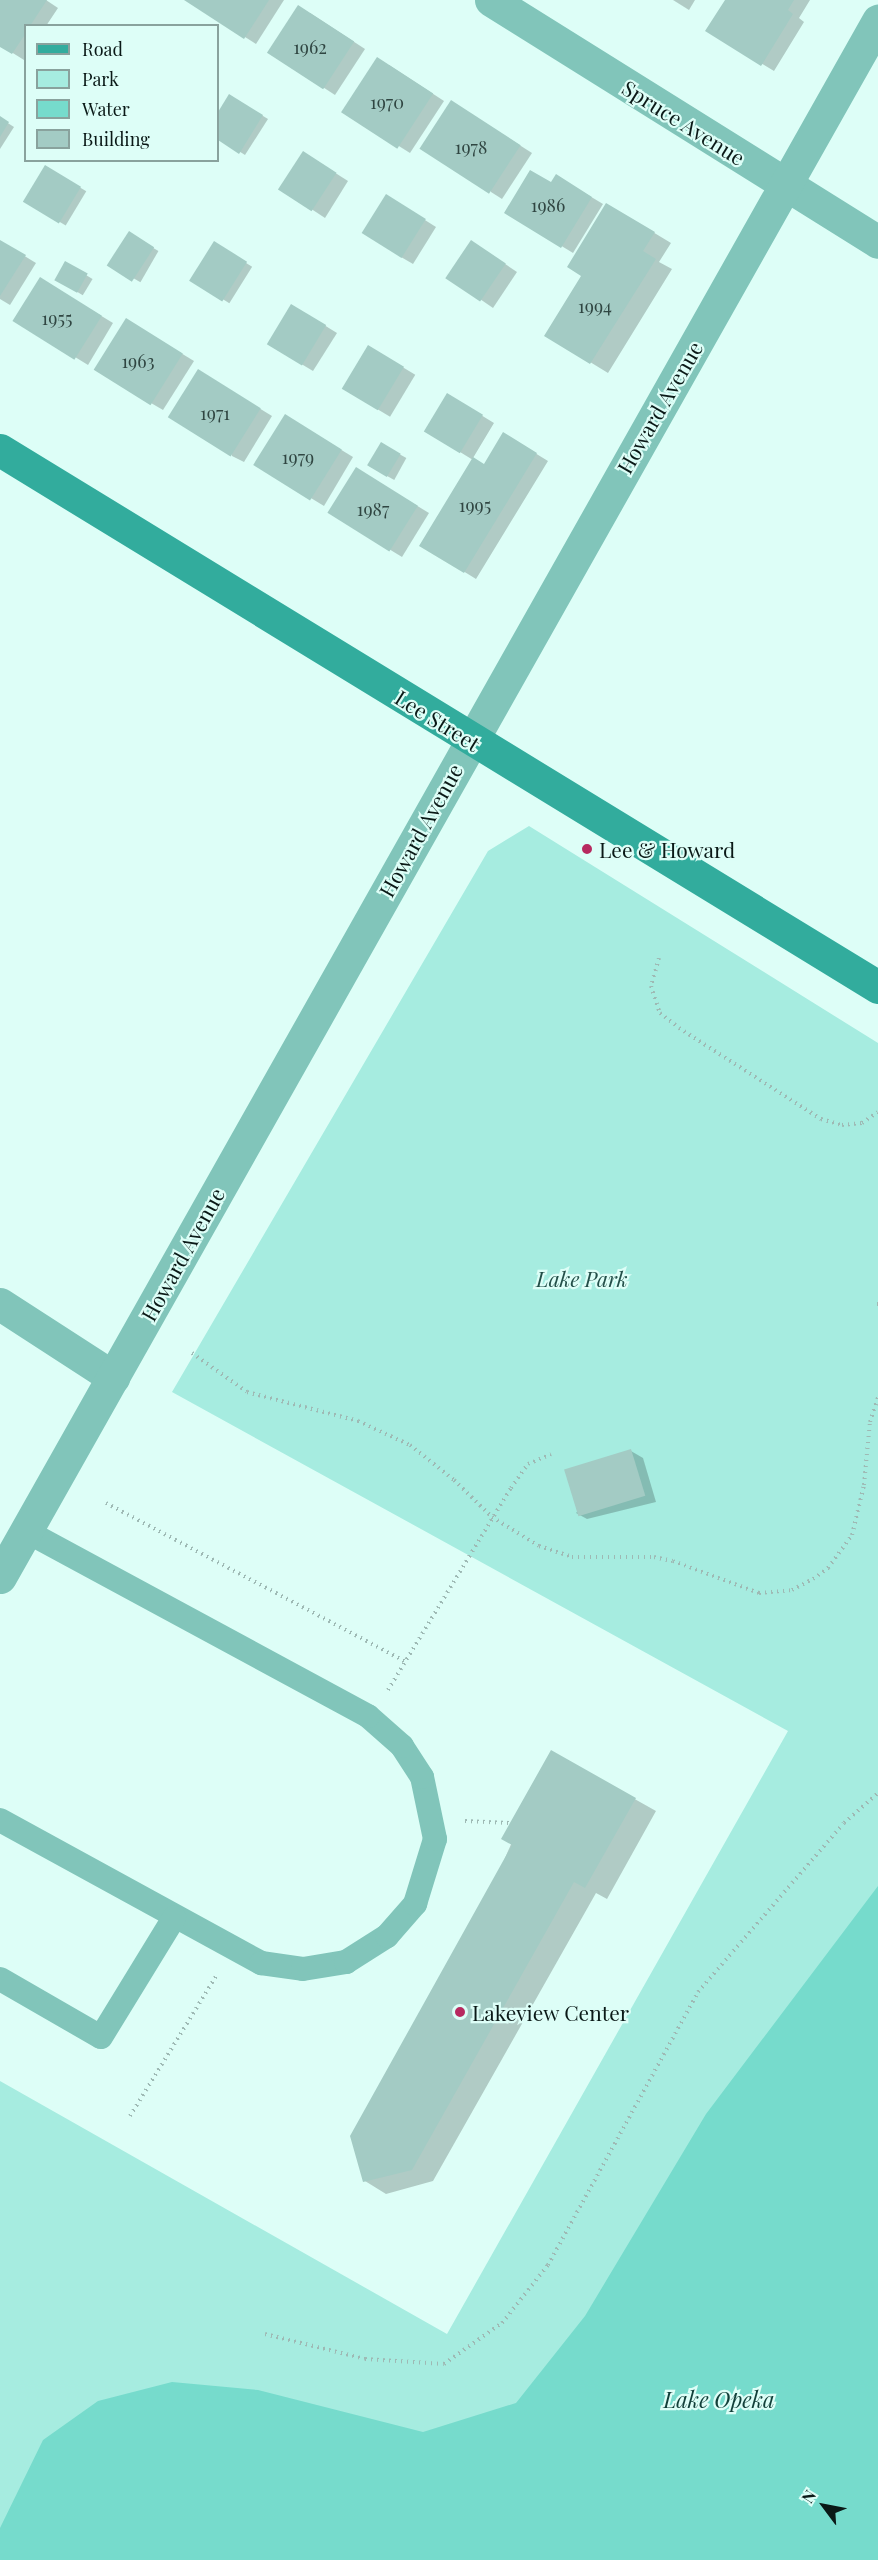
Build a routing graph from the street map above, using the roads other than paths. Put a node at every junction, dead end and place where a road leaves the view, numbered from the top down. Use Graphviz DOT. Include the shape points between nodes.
graph roads {
  1 [pos="491,0"];
  2 [pos="878,21"];
  3 [pos="785,185"];
  4 [pos="878,242"];
  5 [pos="0,450"];
  6 [pos="470,740"];
  7 [pos="878,987"];
  8 [pos="0,1304"];
  9 [pos="113,1377"];
  10 [pos="26,1531"];
  11 [pos="0,1577"];
  12 [pos="0,1821"];
  13 [pos="174,1918"];
  14 [pos="0,1979"];
  1 -- 3 [label="street, Spruce Avenue"];
  2 -- 3 [label="street, Howard Avenue"];
  3 -- 4 [label="street, Spruce Avenue"];
  3 -- 6 [label="street, Howard Avenue"];
  5 -- 6 [label="main road, Lee Street"];
  6 -- 7 [label="main road, Lee Street"];
  6 -- 9 [label="street, Howard Avenue"];
  8 -- 9 [label="street"];
  9 -- 10 [label="street, Howard Avenue"];
  10 -- 11 [label="street, Howard Avenue"];
  10 -- 13 [label="lane" via="368,1716 402,1746 422,1777 435,1839 427,1877 415,1904 387,1936 346,1962 303,1969 261,1963"];
  12 -- 13 [label="lane"];
  13 -- 14 [label="lane" via="101,2037"];
}
